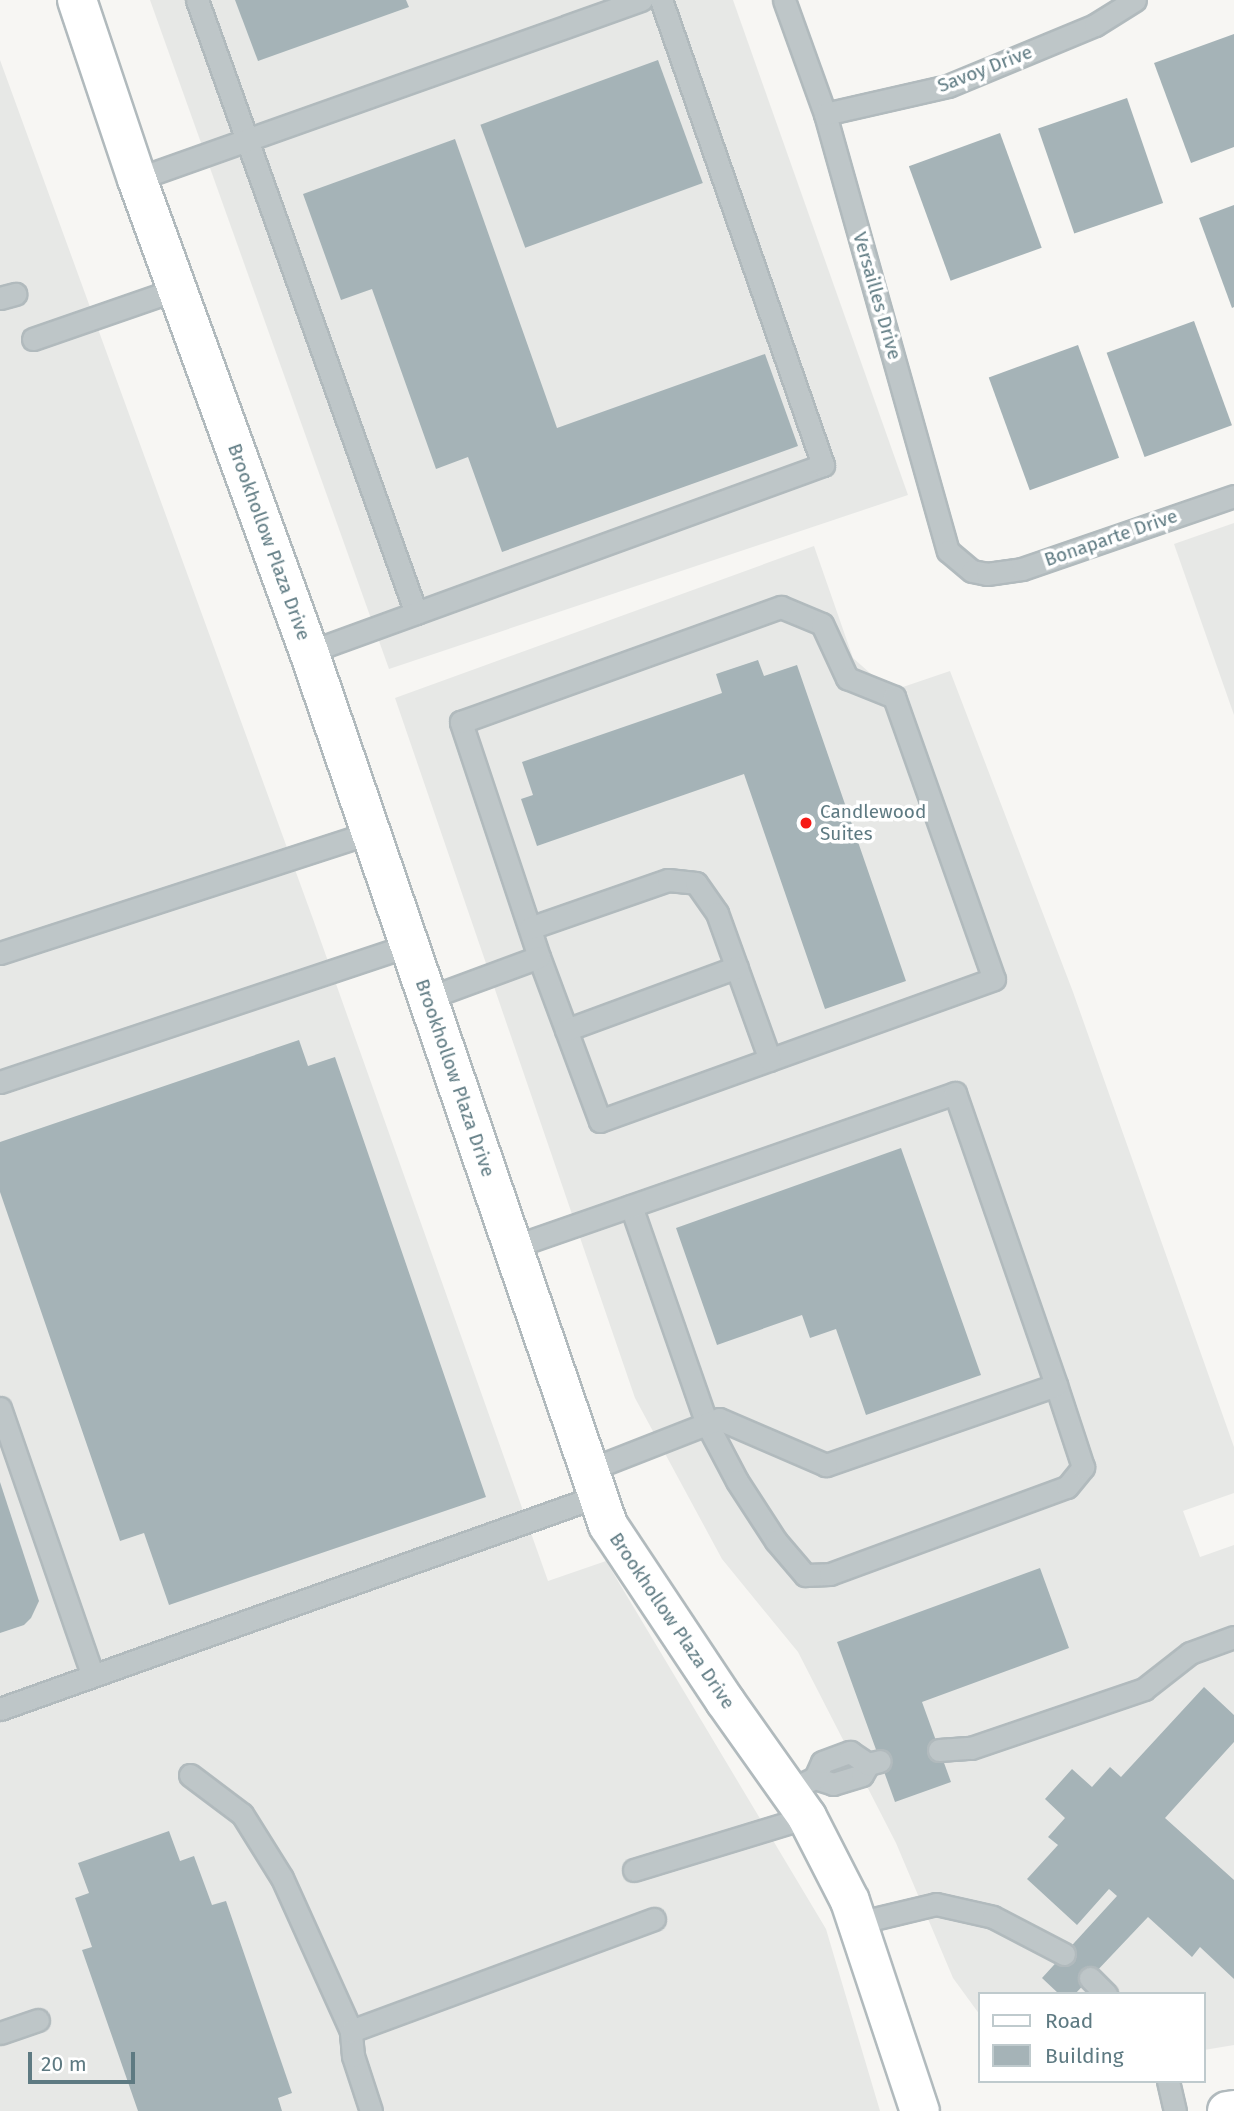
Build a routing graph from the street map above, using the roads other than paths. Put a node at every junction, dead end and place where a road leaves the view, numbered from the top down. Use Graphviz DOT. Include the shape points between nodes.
graph roads {
  1 [pos="77,0"];
  2 [pos="197,0"];
  3 [pos="641,0"];
  4 [pos="661,0"];
  5 [pos="784,0"];
  6 [pos="1135,0"];
  7 [pos="825,114"];
  8 [pos="245,140"];
  9 [pos="137,179"];
  10 [pos="177,289"];
  11 [pos="33,339"];
  12 [pos="1234,496"];
  13 [pos="987,574"];
  14 [pos="416,613"];
  15 [pos="309,652"];
  16 [pos="370,833"];
  17 [pos="530,928"];
  18 [pos="410,945"];
  19 [pos="0,953"];
  20 [pos="540,957"];
  21 [pos="737,967"];
  22 [pos="428,998"];
  23 [pos="566,1030"];
  24 [pos="770,1060"];
  25 [pos="0,1082"];
  26 [pos="631,1206"];
  27 [pos="513,1247"];
  28 [pos="1056,1385"];
  29 [pos="0,1408"];
  30 [pos="707,1424"];
  31 [pos="594,1483"];
  32 [pos="1234,1637"];
  33 [pos="92,1674"];
  34 [pos="0,1709"];
  35 [pos="939,1749"];
  36 [pos="874,1762"];
  37 [pos="190,1775"];
  38 [pos="803,1795"];
  39 [pos="634,1870"];
  40 [pos="654,1919"];
  41 [pos="857,1923"];
  42 [pos="1064,1954"];
  43 [pos="1090,1978"];
  44 [pos="1104,1992"];
  45 [pos="38,2020"];
  46 [pos="351,2031"];
  47 [pos="0,2033"];
  48 [pos="1168,2083"];
  49 [pos="1234,2110"];
  50 [pos="371,2111"];
  51 [pos="920,2111"];
  52 [pos="1175,2111"];
  53 [pos="1227,2111"];
  1 -- 9 [label="street, Brookhollow Plaza Drive"];
  2 -- 8 [label="lane"];
  3 -- 8 [label="lane"];
  4 -- 14 [label="lane" via="824,465"];
  5 -- 7 [label="lane, Versailles Drive"];
  6 -- 7 [label="lane, Savoy Drive" via="1095,25 948,86"];
  7 -- 13 [label="lane, Versailles Drive" via="948,551 972,571"];
  8 -- 9 [label="lane"];
  8 -- 14 [label="lane"];
  9 -- 10 [label="street, Brookhollow Plaza Drive"];
  10 -- 11 [label="lane"];
  10 -- 15 [label="street, Brookhollow Plaza Drive"];
  12 -- 13 [label="lane, Bonaparte Drive" via="1022,569"];
  14 -- 15 [label="lane"];
  15 -- 16 [label="street, Brookhollow Plaza Drive"];
  16 -- 18 [label="street, Brookhollow Plaza Drive"];
  16 -- 19 [label="lane"];
  17 -- 20 [label="lane"];
  17 -- 21 [label="lane" via="668,880 696,883 717,913"];
  17 -- 24 [label="lane" via="461,722 781,607 822,624 847,678 894,697 993,979"];
  18 -- 22 [label="street, Brookhollow Plaza Drive"];
  18 -- 25 [label="lane"];
  20 -- 22 [label="lane"];
  20 -- 23 [label="lane"];
  21 -- 23 [label="lane"];
  21 -- 24 [label="lane"];
  22 -- 27 [label="street, Brookhollow Plaza Drive"];
  23 -- 24 [label="lane" via="600,1121"];
  26 -- 27 [label="lane"];
  26 -- 28 [label="lane" via="955,1093"];
  26 -- 30 [label="lane"];
  27 -- 31 [label="street, Brookhollow Plaza Drive"];
  28 -- 30 [label="lane" via="826,1465 719,1419"];
  28 -- 30 [label="lane" via="1083,1467 1067,1487 830,1574 805,1575 776,1542"];
  29 -- 33 [label="lane"];
  30 -- 31 [label="lane"];
  31 -- 33 [label="lane"];
  31 -- 38 [label="street, Brookhollow Plaza Drive" via="608,1525"];
  32 -- 35 [label="lane" via="1190,1653 1144,1689 971,1748"];
  33 -- 34 [label="lane"];
  36 -- 38 [label="lane" via="862,1774"];
  37 -- 46 [label="lane" via="242,1814 282,1878"];
  38 -- 39 [label="lane"];
  38 -- 41 [label="street, Brookhollow Plaza Drive"];
  40 -- 46 [label="lane"];
  41 -- 42 [label="lane" via="936,1903 993,1917"];
  41 -- 51 [label="street, Brookhollow Plaza Drive"];
  43 -- 44 [label="lane"];
  45 -- 47 [label="lane"];
  46 -- 50 [label="lane" via="353,2056"];
  48 -- 52 [label="lane"];
  49 -- 53 [label="street"];
}
